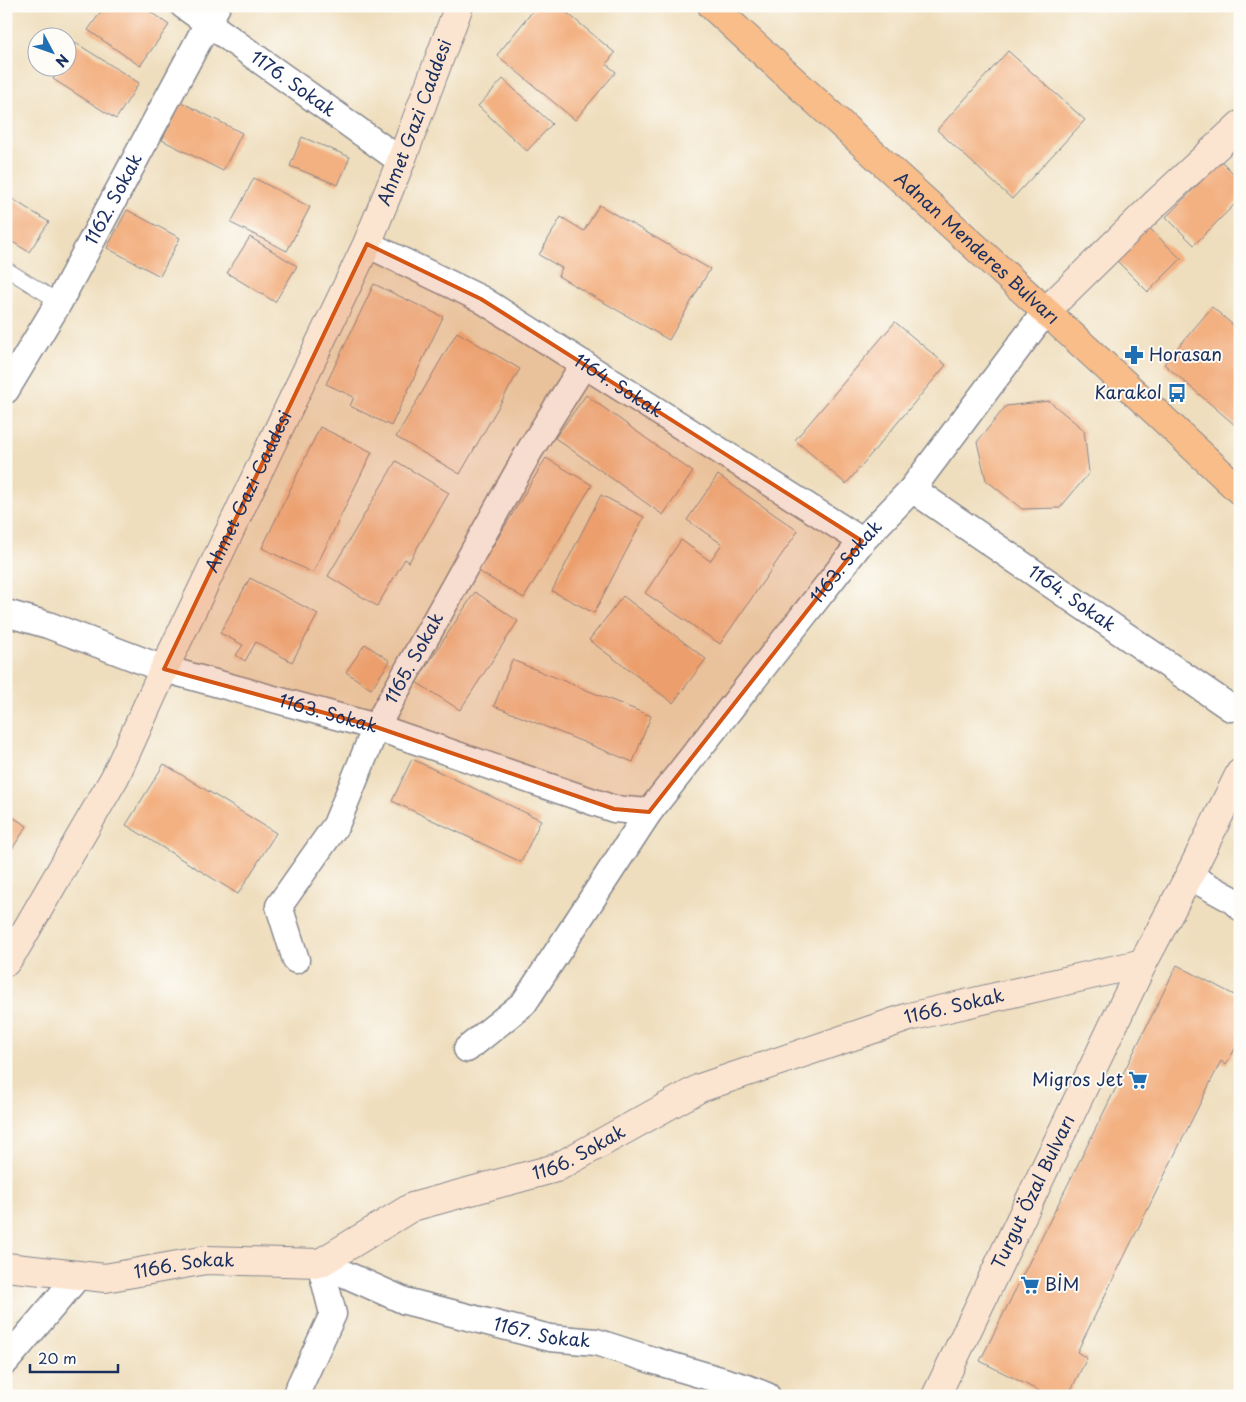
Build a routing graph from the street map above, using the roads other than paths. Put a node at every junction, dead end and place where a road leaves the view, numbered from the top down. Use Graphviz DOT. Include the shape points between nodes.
graph roads {
  1 [pos="184,6"];
  2 [pos="459,6"];
  3 [pos="712,6"];
  4 [pos="213,14"];
  5 [pos="1240,126"];
  6 [pos="401,161"];
  7 [pos="367,244"];
  8 [pos="6,268"];
  9 [pos="59,302"];
  10 [pos="1045,312"];
  11 [pos="584,364"];
  12 [pos="6,390"];
  13 [pos="912,488"];
  14 [pos="1240,491"];
  15 [pos="862,541"];
  16 [pos="6,613"];
  17 [pos="164,669"];
  18 [pos="1231,708"];
  19 [pos="376,727"];
  20 [pos="1240,773"];
  21 [pos="648,812"];
  22 [pos="1189,876"];
  23 [pos="1240,907"];
  24 [pos="10,949"];
  25 [pos="296,960"];
  26 [pos="1143,963"];
  27 [pos="466,1049"];
  28 [pos="320,1263"];
  29 [pos="6,1267"];
  30 [pos="79,1275"];
  31 [pos="6,1361"];
  32 [pos="295,1396"];
  33 [pos="767,1396"];
  34 [pos="936,1396"];
  1 -- 4 [label="street, 1176. Sokak"];
  2 -- 6 [label="street, Ahmet Gazi Caddesi"];
  3 -- 10 [label="main road, Adnan Menderes Bulvarı"];
  4 -- 6 [label="street, 1176. Sokak"];
  4 -- 9 [label="street, 1162. Sokak"];
  5 -- 10 [label="street"];
  6 -- 7 [label="street, Ahmet Gazi Caddesi"];
  7 -- 11 [label="street, 1164. Sokak" via="481,299"];
  7 -- 17 [label="street, Ahmet Gazi Caddesi"];
  8 -- 9 [label="lane"];
  9 -- 12 [label="street, 1162. Sokak"];
  10 -- 13 [label="street, 1163. Sokak"];
  10 -- 14 [label="main road, Adnan Menderes Bulvarı"];
  11 -- 15 [label="street, 1164. Sokak"];
  11 -- 19 [label="street, 1165. Sokak" via="530,450"];
  13 -- 15 [label="street, 1163. Sokak"];
  13 -- 18 [label="street, 1164. Sokak"];
  15 -- 21 [label="street, 1163. Sokak"];
  16 -- 17 [label="street, 1163. Sokak" via="48,625"];
  17 -- 19 [label="street, 1163. Sokak"];
  17 -- 24 [label="street, Ahmet Gazi Caddesi" via="115,777"];
  19 -- 21 [label="street, 1163. Sokak" via="614,809"];
  19 -- 25 [label="street, 1165. Sokak" via="336,825 279,906"];
  20 -- 22 [label="street, Turgut Özal Bulvarı"];
  21 -- 27 [label="street, 1163. Sokak" via="524,1003"];
  22 -- 23 [label="street"];
  22 -- 26 [label="street, Turgut Özal Bulvarı"];
  26 -- 28 [label="street, 1166. Sokak" via="909,1017 700,1088 556,1168 412,1207"];
  26 -- 34 [label="street, Turgut Özal Bulvarı"];
  28 -- 30 [label="street, 1166. Sokak" via="206,1260 105,1278"];
  28 -- 32 [label="street" via="333,1314"];
  28 -- 33 [label="street, 1167. Sokak" via="405,1301 550,1338 596,1342"];
  29 -- 30 [label="street, 1166. Sokak"];
  30 -- 31 [label="street"];
}
